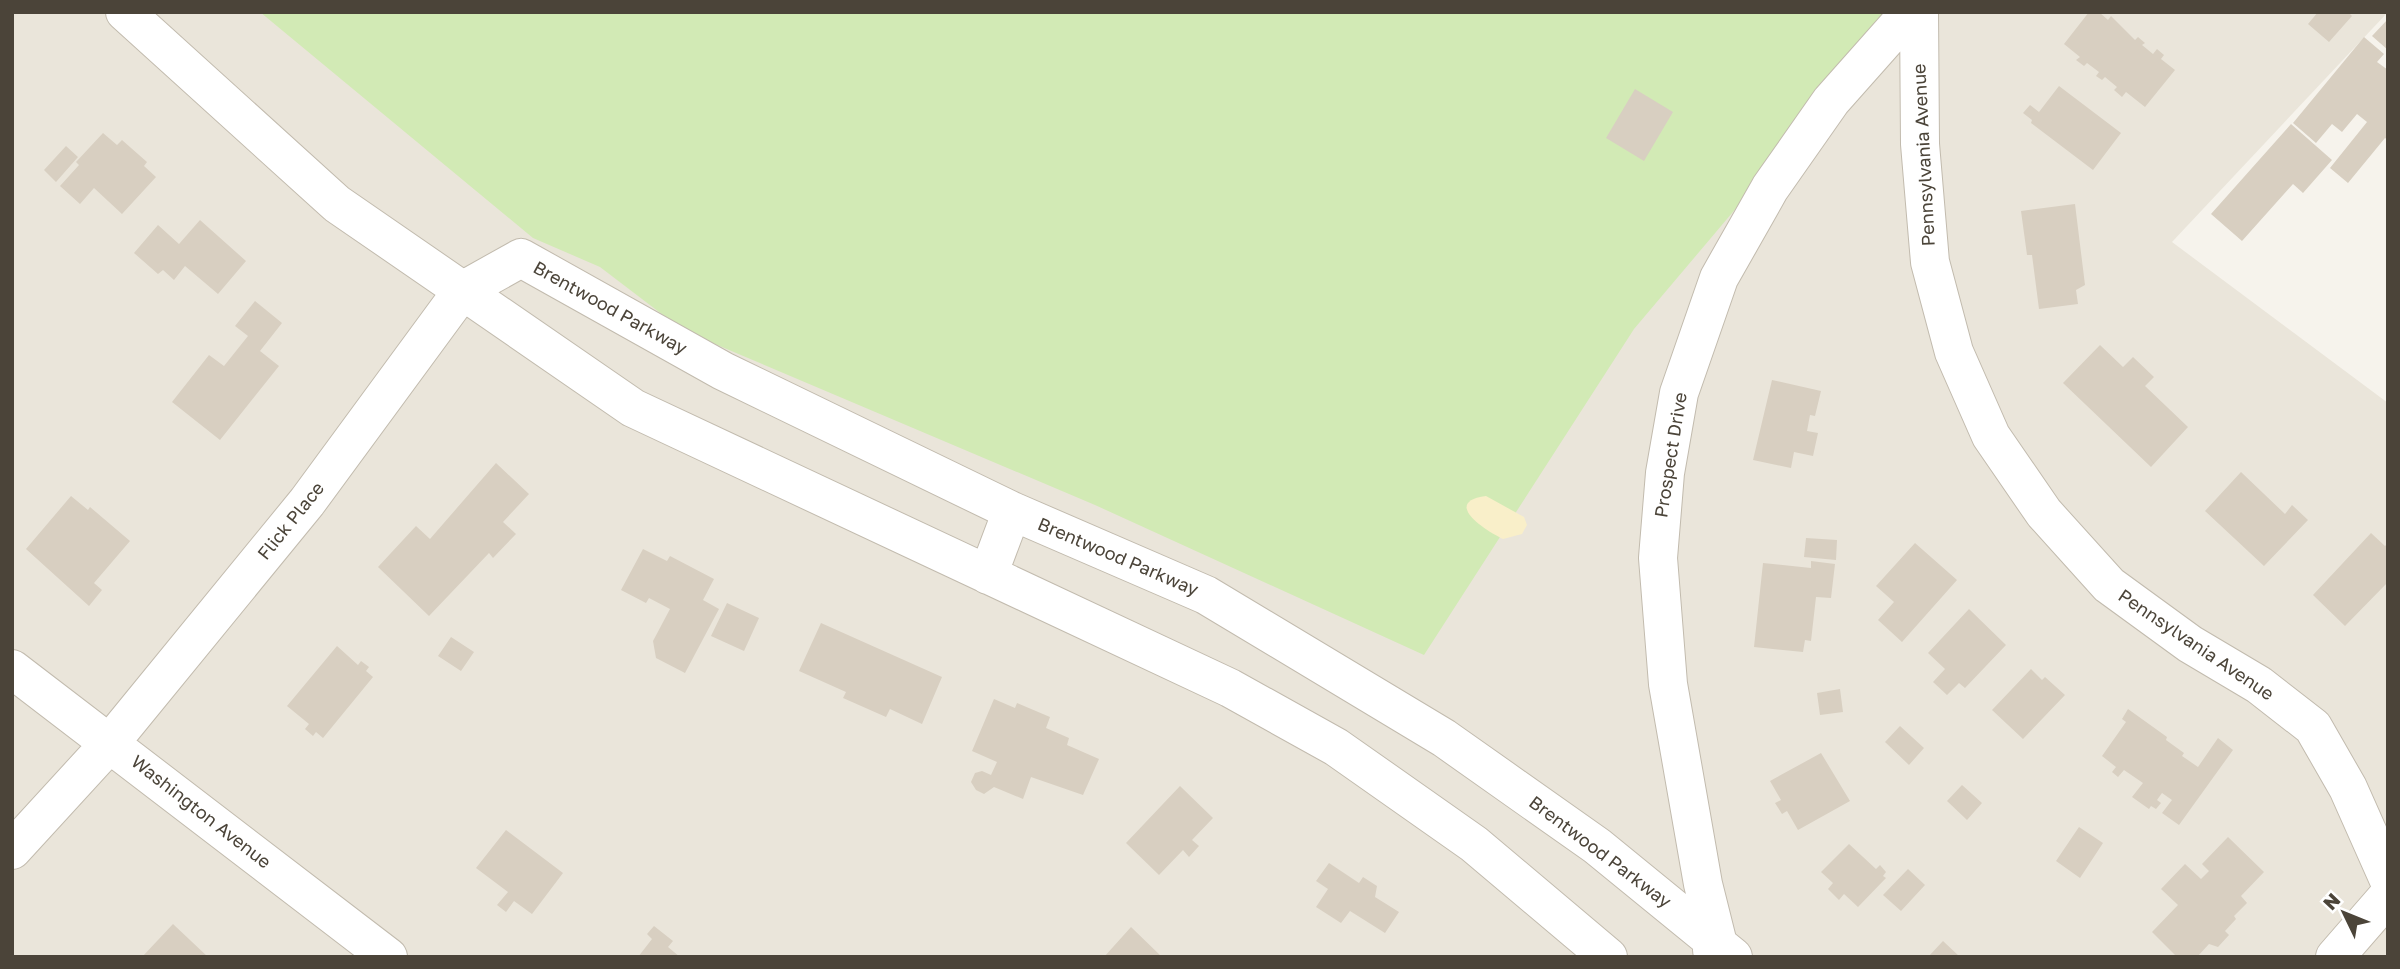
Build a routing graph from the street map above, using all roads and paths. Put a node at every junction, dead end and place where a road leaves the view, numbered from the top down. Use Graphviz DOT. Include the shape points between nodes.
graph roads {
  1 [pos="125,12"];
  2 [pos="1910,12"];
  3 [pos="1919,12"];
  4 [pos="462,291"];
  5 [pos="1012,511"];
  6 [pos="988,575"];
  7 [pos="12,668"];
  8 [pos="110,743"];
  9 [pos="12,850"];
  10 [pos="2388,877"];
  11 [pos="2388,896"];
  12 [pos="1719,953"];
  13 [pos="388,957"];
  14 [pos="1608,957"];
  15 [pos="2335,957"];
  1 -- 4 [label="street" via="337,204"];
  2 -- 12 [label="street, Prospect Drive" via="1831,101 1770,188 1718,278 1679,393 1665,473 1658,558 1668,684"];
  3 -- 10 [label="street, Pennsylvania Avenue" via="1920,144 1930,262 1954,352 1991,436 2044,513 2109,585 2190,644 2259,685 2313,727 2348,788"];
  4 -- 5 [label="street, Brentwood Parkway" via="521,258 723,371"];
  4 -- 6 [label="street" via="633,408"];
  4 -- 8 [label="street, Flick Place" via="307,502"];
  5 -- 6 [label="street"];
  5 -- 12 [label="street, Brentwood Parkway" via="1206,595 1444,738 1597,846"];
  6 -- 14 [label="street" via="1230,688 1336,747 1474,844"];
  7 -- 8 [label="street, Washington Avenue"];
  8 -- 9 [label="street, Flick Place"];
  8 -- 13 [label="street, Washington Avenue"];
  11 -- 15 [label="street"];
}
